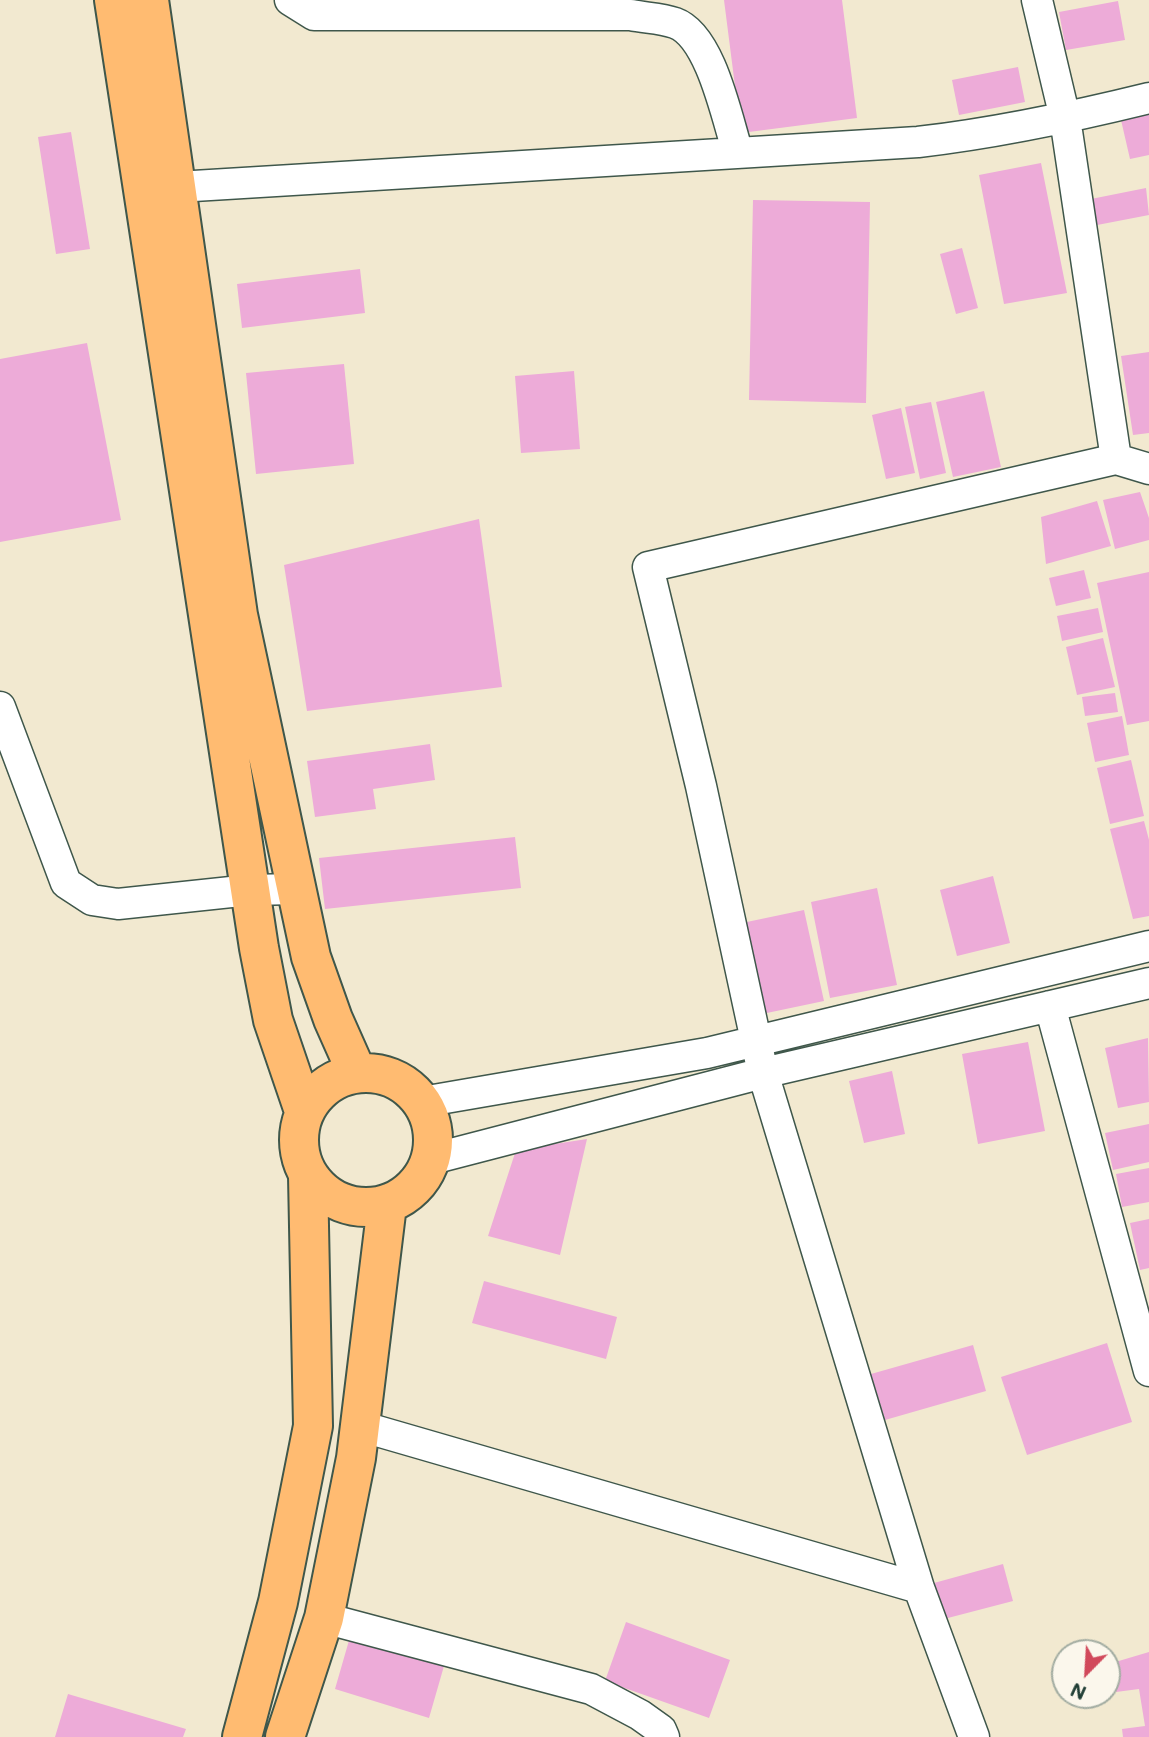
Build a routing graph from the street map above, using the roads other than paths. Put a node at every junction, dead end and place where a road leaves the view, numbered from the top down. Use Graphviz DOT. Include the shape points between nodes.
graph roads {
  1 [pos="114,0"];
  2 [pos="149,0"];
  3 [pos="290,0"];
  4 [pos="1038,0"];
  5 [pos="1149,98"];
  6 [pos="1065,118"];
  7 [pos="738,153"];
  8 [pos="177,187"];
  9 [pos="1116,459"];
  10 [pos="1149,469"];
  11 [pos="0,707"];
  12 [pos="250,890"];
  13 [pos="296,890"];
  14 [pos="1149,946"];
  15 [pos="1149,984"];
  16 [pos="1051,1006"];
  17 [pos="757,1041"];
  18 [pos="357,1073"];
  19 [pos="763,1073"];
  20 [pos="422,1102"];
  21 [pos="304,1111"];
  22 [pos="432,1159"];
  23 [pos="308,1176"];
  24 [pos="387,1205"];
  25 [pos="1139,1293"];
  26 [pos="1149,1371"];
  27 [pos="360,1426"];
  28 [pos="919,1588"];
  29 [pos="324,1618"];
  30 [pos="242,1737"];
  31 [pos="285,1737"];
  32 [pos="664,1737"];
  33 [pos="974,1737"];
  1 -- 12 [label="highway"];
  2 -- 8 [label="highway"];
  3 -- 7 [label="street" via="314,15 631,15 676,23 695,36 706,54"];
  4 -- 6 [label="street"];
  5 -- 6 [label="street"];
  6 -- 7 [label="street" via="918,142"];
  6 -- 9 [label="street"];
  7 -- 8 [label="street"];
  8 -- 13 [label="highway" via="238,615"];
  9 -- 10 [label="street"];
  9 -- 17 [label="street" via="648,567"];
  11 -- 12 [label="street" via="66,883 92,900 118,904"];
  12 -- 13 [label="street"];
  12 -- 21 [label="highway" via="273,1020"];
  13 -- 18 [label="highway" via="311,957"];
  14 -- 17 [label="street"];
  15 -- 16 [label="street"];
  16 -- 19 [label="street"];
  16 -- 25 [label="street"];
  17 -- 19 [label="street"];
  17 -- 20 [label="street"];
  18 -- 20 [label="highway" via="379,1074 400,1082"];
  18 -- 21 [label="highway" via="326,1086"];
  19 -- 22 [label="street"];
  19 -- 28 [label="street"];
  20 -- 22 [label="highway" via="434,1137"];
  21 -- 23 [label="highway" via="298,1132 299,1155"];
  22 -- 24 [label="highway" via="407,1195"];
  23 -- 24 [label="highway" via="323,1193 343,1204"];
  23 -- 30 [label="highway" via="313,1426 278,1602"];
  24 -- 27 [label="highway"];
  25 -- 26 [label="street"];
  27 -- 28 [label="street"];
  27 -- 29 [label="highway"];
  28 -- 33 [label="street"];
  29 -- 31 [label="highway"];
  29 -- 32 [label="street" via="591,1689 640,1715"];
}
